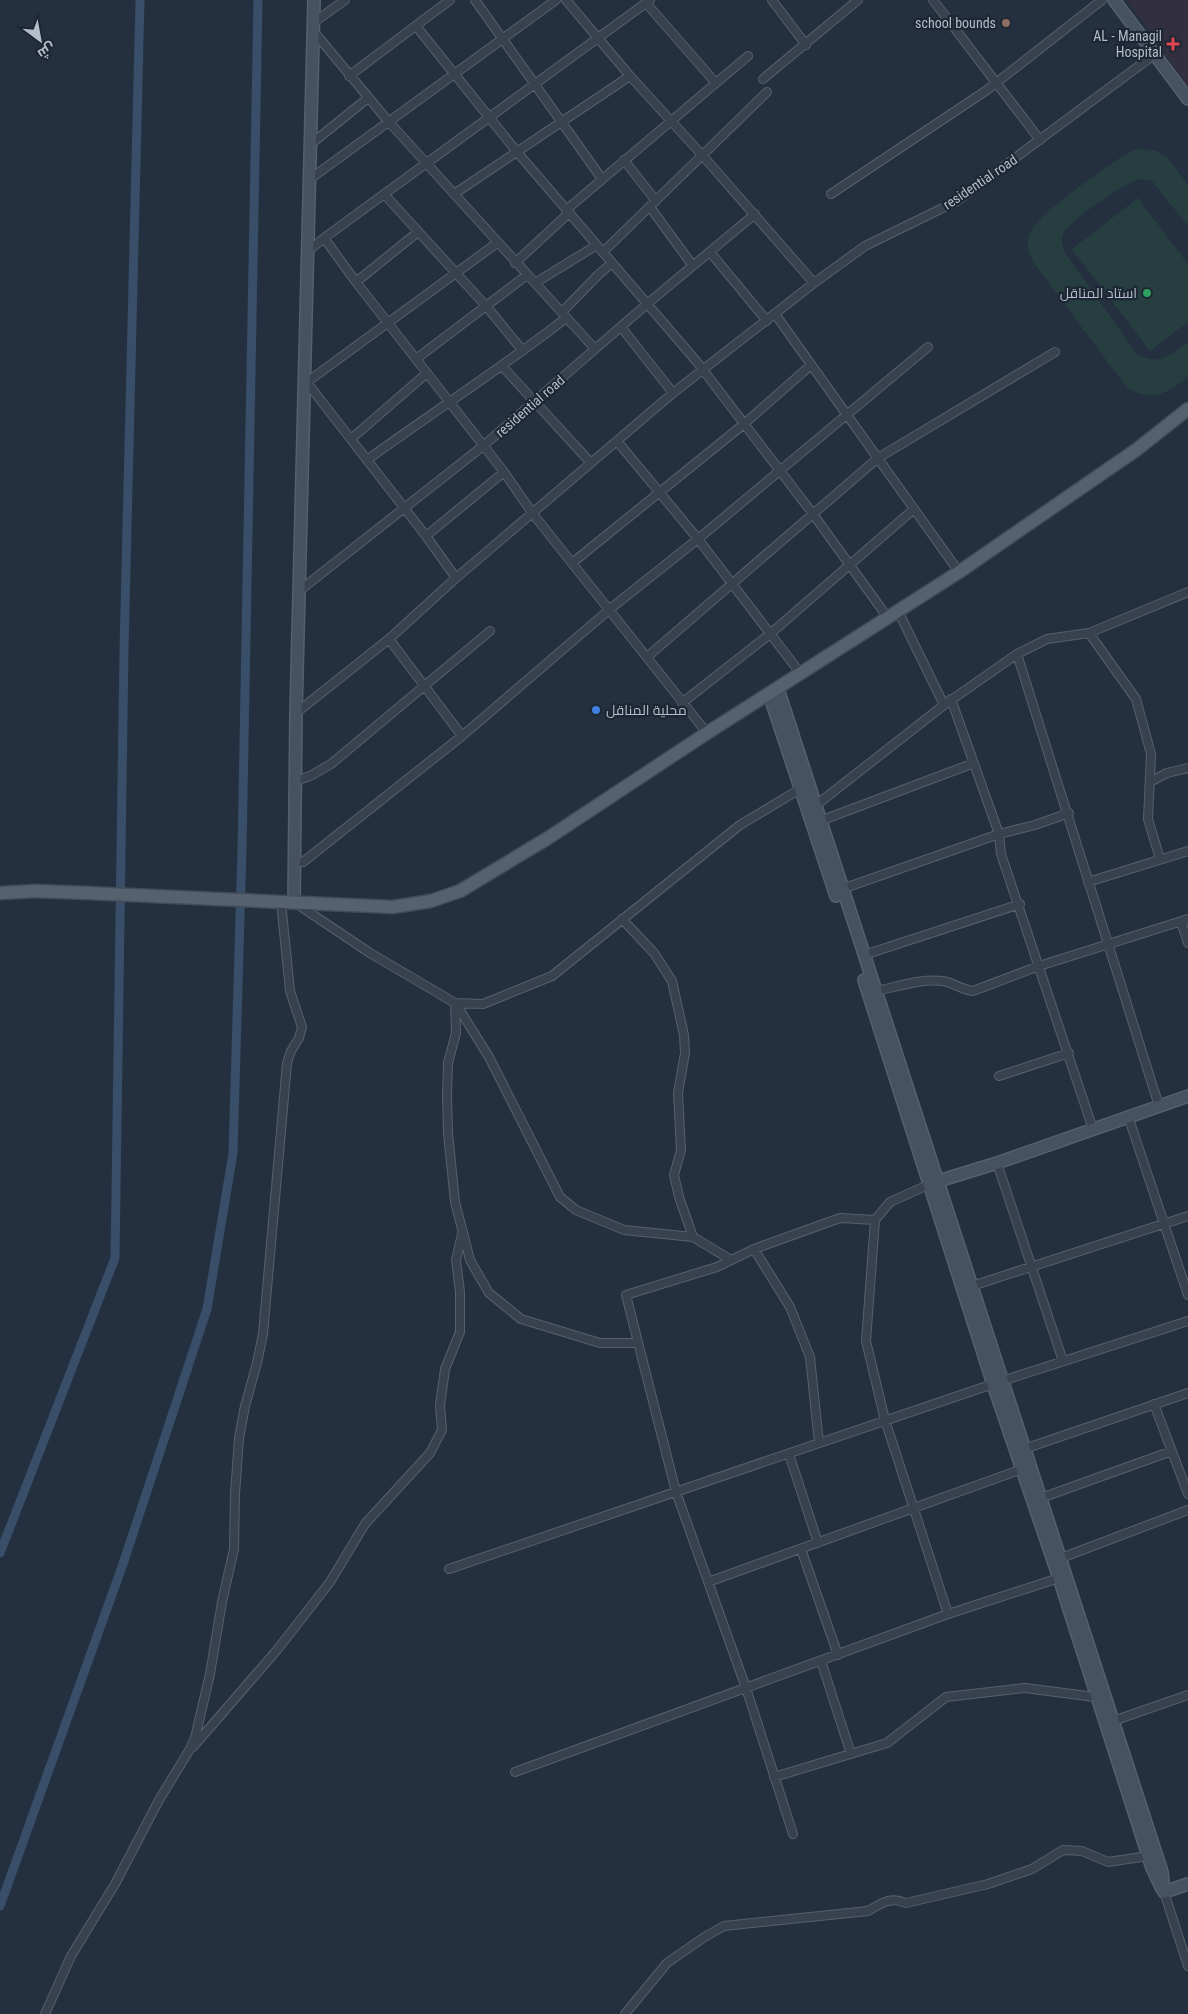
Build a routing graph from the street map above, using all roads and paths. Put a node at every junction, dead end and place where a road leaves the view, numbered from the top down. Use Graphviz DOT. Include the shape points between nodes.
graph roads {
  1 [pos="314,0"];
  2 [pos="345,0"];
  3 [pos="450,0"];
  4 [pos="475,0"];
  5 [pos="556,0"];
  6 [pos="566,0"];
  7 [pos="772,0"];
  8 [pos="858,0"];
  9 [pos="933,0"];
  10 [pos="1102,0"];
  11 [pos="1114,0"];
  12 [pos="648,1"];
  13 [pos="416,26"];
  14 [pos="314,28"];
  15 [pos="598,39"];
  16 [pos="504,40"];
  17 [pos="806,44"];
  18 [pos="1155,54"];
  19 [pos="748,56"];
  20 [pos="454,75"];
  21 [pos="349,76"];
  22 [pos="630,76"];
  23 [pos="763,79"];
  24 [pos="715,82"];
  25 [pos="996,83"];
  26 [pos="535,85"];
  27 [pos="767,92"];
  28 [pos="368,98"];
  29 [pos="1188,99"];
  30 [pos="488,118"];
  31 [pos="388,121"];
  32 [pos="670,121"];
  33 [pos="562,123"];
  34 [pos="1040,140"];
  35 [pos="311,144"];
  36 [pos="518,152"];
  37 [pos="703,156"];
  38 [pos="624,160"];
  39 [pos="426,162"];
  40 [pos="310,178"];
  41 [pos="602,179"];
  42 [pos="384,194"];
  43 [pos="454,194"];
  44 [pos="831,194"];
  45 [pos="653,204"];
  46 [pos="568,211"];
  47 [pos="755,214"];
  48 [pos="418,232"];
  49 [pos="324,238"];
  50 [pos="497,242"];
  51 [pos="597,245"];
  52 [pos="307,252"];
  53 [pos="603,252"];
  54 [pos="710,252"];
  55 [pos="516,262"];
  56 [pos="612,263"];
  57 [pos="694,266"];
  58 [pos="456,273"];
  59 [pos="527,275"];
  60 [pos="356,282"];
  61 [pos="534,283"];
  62 [pos="814,283"];
  63 [pos="647,304"];
  64 [pos="486,306"];
  65 [pos="775,314"];
  66 [pos="564,315"];
  67 [pos="767,321"];
  68 [pos="387,322"];
  69 [pos="621,327"];
  70 [pos="928,347"];
  71 [pos="595,349"];
  72 [pos="523,351"];
  73 [pos="1055,352"];
  74 [pos="416,359"];
  75 [pos="811,365"];
  76 [pos="502,366"];
  77 [pos="702,370"];
  78 [pos="427,373"];
  79 [pos="306,381"];
  80 [pos="674,393"];
  81 [pos="448,401"];
  82 [pos="535,401"];
  83 [pos="1188,409"];
  84 [pos="847,414"];
  85 [pos="744,424"];
  86 [pos="351,439"];
  87 [pos="617,441"];
  88 [pos="483,446"];
  89 [pos="878,458"];
  90 [pos="367,460"];
  91 [pos="591,463"];
  92 [pos="780,471"];
  93 [pos="504,472"];
  94 [pos="658,492"];
  95 [pos="404,507"];
  96 [pos="914,509"];
  97 [pos="533,514"];
  98 [pos="813,514"];
  99 [pos="426,536"];
  100 [pos="698,539"];
  101 [pos="572,562"];
  102 [pos="850,565"];
  103 [pos="959,572"];
  104 [pos="456,578"];
  105 [pos="732,584"];
  106 [pos="299,591"];
  107 [pos="1188,592"];
  108 [pos="610,609"];
  109 [pos="893,614"];
  110 [pos="490,631"];
  111 [pos="1089,633"];
  112 [pos="770,634"];
  113 [pos="389,639"];
  114 [pos="1017,654"];
  115 [pos="647,657"];
  116 [pos="801,674"];
  117 [pos="425,687"];
  118 [pos="774,691"];
  119 [pos="951,699"];
  120 [pos="682,703"];
  121 [pos="944,705"];
  122 [pos="296,712"];
  123 [pos="707,734"];
  124 [pos="462,736"];
  125 [pos="974,763"];
  126 [pos="1188,768"];
  127 [pos="295,781"];
  128 [pos="1150,782"];
  129 [pos="800,789"];
  130 [pos="815,806"];
  131 [pos="1069,813"];
  132 [pos="820,821"];
  133 [pos="998,834"];
  134 [pos="1188,852"];
  135 [pos="1160,859"];
  136 [pos="293,861"];
  137 [pos="1088,882"];
  138 [pos="842,889"];
  139 [pos="0,893"];
  140 [pos="287,902"];
  141 [pos="1020,904"];
  142 [pos="622,919"];
  143 [pos="1184,920"];
  144 [pos="1108,943"];
  145 [pos="1188,944"];
  146 [pos="864,955"];
  147 [pos="1039,966"];
  148 [pos="876,991"];
  149 [pos="455,1003"];
  150 [pos="1069,1053"];
  151 [pos="999,1076"];
  152 [pos="1188,1096"];
  153 [pos="1159,1106"];
  154 [pos="1128,1116"];
  155 [pos="1093,1129"];
  156 [pos="997,1163"];
  157 [pos="933,1182"];
  158 [pos="1188,1216"];
  159 [pos="874,1220"];
  160 [pos="1164,1223"];
  161 [pos="462,1234"];
  162 [pos="693,1237"];
  163 [pos="754,1249"];
  164 [pos="731,1260"];
  165 [pos="1031,1266"];
  166 [pos="972,1286"];
  167 [pos="1188,1295"];
  168 [pos="1188,1321"];
  169 [pos="638,1343"];
  170 [pos="1063,1361"];
  171 [pos="997,1383"];
  172 [pos="1188,1392"];
  173 [pos="1154,1404"];
  174 [pos="885,1420"];
  175 [pos="819,1443"];
  176 [pos="1024,1449"];
  177 [pos="1172,1451"];
  178 [pos="788,1454"];
  179 [pos="1022,1469"];
  180 [pos="676,1492"];
  181 [pos="1188,1494"];
  182 [pos="1041,1498"];
  183 [pos="914,1509"];
  184 [pos="1188,1510"];
  185 [pos="818,1543"];
  186 [pos="801,1549"];
  187 [pos="1061,1558"];
  188 [pos="449,1569"];
  189 [pos="1062,1577"];
  190 [pos="708,1582"];
  191 [pos="948,1614"];
  192 [pos="838,1655"];
  193 [pos="821,1661"];
  194 [pos="746,1688"];
  195 [pos="1188,1695"];
  196 [pos="1096,1697"];
  197 [pos="1113,1721"];
  198 [pos="190,1749"];
  199 [pos="851,1754"];
  200 [pos="514,1772"];
  201 [pos="774,1777"];
  202 [pos="793,1834"];
  203 [pos="1148,1856"];
  204 [pos="1188,1884"];
  205 [pos="1164,1892"];
  206 [pos="1188,1963"];
  207 [pos="45,2014"];
  208 [pos="625,2014"];
  1 -- 14 [label="street"];
  2 -- 14 [label="street"];
  3 -- 13 [label="street"];
  4 -- 16 [label="street"];
  5 -- 16 [label="street"];
  6 -- 15 [label="street"];
  7 -- 17 [label="street"];
  8 -- 17 [label="street"];
  9 -- 25 [label="street"];
  10 -- 25 [label="street"];
  11 -- 18 [label="street"];
  12 -- 15 [label="street"];
  12 -- 24 [label="street"];
  13 -- 20 [label="street"];
  13 -- 21 [label="street"];
  14 -- 21 [label="street"];
  14 -- 35 [label="street"];
  15 -- 22 [label="street"];
  15 -- 26 [label="street"];
  16 -- 20 [label="street"];
  16 -- 26 [label="street"];
  17 -- 23 [label="street"];
  18 -- 29 [label="street"];
  18 -- 34 [label="street, residential road"];
  19 -- 24 [label="street"];
  20 -- 30 [label="street"];
  20 -- 31 [label="street"];
  21 -- 28 [label="street"];
  22 -- 32 [label="street"];
  22 -- 33 [label="street"];
  24 -- 32 [label="street"];
  25 -- 34 [label="street"];
  25 -- 44 [label="street"];
  26 -- 30 [label="street"];
  26 -- 33 [label="street"];
  27 -- 37 [label="street"];
  28 -- 31 [label="street"];
  28 -- 35 [label="street"];
  30 -- 36 [label="street"];
  30 -- 39 [label="street"];
  31 -- 39 [label="street"];
  31 -- 40 [label="street"];
  32 -- 37 [label="street"];
  32 -- 38 [label="street"];
  33 -- 36 [label="street"];
  33 -- 41 [label="street"];
  34 -- 62 [label="street, residential road" via="957,201 865,246"];
  35 -- 40 [label="street"];
  36 -- 43 [label="street"];
  36 -- 46 [label="street"];
  37 -- 45 [label="street"];
  37 -- 47 [label="street"];
  38 -- 41 [label="street"];
  38 -- 45 [label="street"];
  39 -- 42 [label="street"];
  39 -- 43 [label="street"];
  40 -- 52 [label="street"];
  41 -- 46 [label="street"];
  42 -- 48 [label="street"];
  42 -- 49 [label="street"];
  43 -- 50 [label="street"];
  45 -- 53 [label="street"];
  45 -- 57 [label="street"];
  46 -- 51 [label="street"];
  46 -- 55 [label="street"];
  47 -- 54 [label="street, residential road"];
  47 -- 62 [label="street"];
  48 -- 58 [label="street"];
  48 -- 60 [label="street"];
  49 -- 52 [label="street"];
  49 -- 60 [label="street"];
  50 -- 55 [label="street"];
  50 -- 58 [label="street"];
  51 -- 53 [label="street"];
  51 -- 61 [label="street"];
  52 -- 79 [label="street"];
  53 -- 56 [label="street"];
  54 -- 57 [label="street, residential road"];
  54 -- 67 [label="street"];
  55 -- 59 [label="street"];
  56 -- 63 [label="street"];
  56 -- 66 [label="street"];
  57 -- 63 [label="street, residential road"];
  58 -- 64 [label="street"];
  58 -- 68 [label="street"];
  59 -- 61 [label="street"];
  59 -- 64 [label="street"];
  60 -- 68 [label="street"];
  61 -- 66 [label="street"];
  62 -- 65 [label="street, residential road"];
  63 -- 69 [label="street, residential road"];
  63 -- 77 [label="street"];
  64 -- 72 [label="street"];
  64 -- 74 [label="street"];
  65 -- 67 [label="street, residential road"];
  65 -- 75 [label="street"];
  66 -- 71 [label="street"];
  66 -- 72 [label="street"];
  67 -- 77 [label="street, residential road"];
  68 -- 74 [label="street"];
  68 -- 79 [label="street"];
  69 -- 71 [label="street, residential road"];
  69 -- 80 [label="street"];
  70 -- 84 [label="street"];
  71 -- 82 [label="street, residential road"];
  72 -- 76 [label="street"];
  73 -- 89 [label="street"];
  74 -- 78 [label="street"];
  75 -- 84 [label="street"];
  75 -- 85 [label="street"];
  76 -- 81 [label="street"];
  76 -- 82 [label="street"];
  77 -- 80 [label="street, residential road"];
  77 -- 85 [label="street"];
  78 -- 81 [label="street"];
  78 -- 86 [label="street"];
  79 -- 86 [label="street"];
  79 -- 106 [label="street"];
  80 -- 87 [label="street, residential road"];
  81 -- 88 [label="street"];
  81 -- 90 [label="street"];
  82 -- 88 [label="street, residential road"];
  82 -- 91 [label="street"];
  83 -- 103 [label="main road" via="1136,450"];
  84 -- 89 [label="street"];
  84 -- 92 [label="street"];
  85 -- 92 [label="street"];
  85 -- 94 [label="street"];
  86 -- 90 [label="street"];
  87 -- 91 [label="street, residential road"];
  87 -- 94 [label="street"];
  88 -- 93 [label="street"];
  88 -- 95 [label="street, residential road"];
  89 -- 96 [label="street"];
  89 -- 98 [label="street"];
  90 -- 95 [label="street"];
  91 -- 97 [label="street, residential road"];
  92 -- 98 [label="street"];
  92 -- 100 [label="street"];
  93 -- 97 [label="street"];
  93 -- 99 [label="street"];
  94 -- 100 [label="street"];
  94 -- 101 [label="street"];
  95 -- 99 [label="street"];
  95 -- 106 [label="street, residential road"];
  96 -- 102 [label="street"];
  96 -- 103 [label="street"];
  97 -- 101 [label="street"];
  97 -- 104 [label="street, residential road"];
  98 -- 102 [label="street"];
  98 -- 105 [label="street"];
  99 -- 104 [label="street"];
  100 -- 105 [label="street"];
  100 -- 108 [label="street"];
  101 -- 108 [label="street"];
  102 -- 109 [label="street"];
  102 -- 112 [label="street"];
  103 -- 109 [label="main road"];
  104 -- 113 [label="street, residential road"];
  105 -- 112 [label="street"];
  105 -- 115 [label="street"];
  106 -- 122 [label="street"];
  107 -- 111 [label="street"];
  108 -- 115 [label="street"];
  108 -- 124 [label="street"];
  109 -- 116 [label="main road"];
  109 -- 121 [label="street"];
  110 -- 117 [label="street"];
  111 -- 114 [label="street" via="1047,639"];
  111 -- 128 [label="street" via="1136,699 1151,754"];
  112 -- 116 [label="street"];
  112 -- 120 [label="street"];
  113 -- 117 [label="street"];
  113 -- 122 [label="street, residential road"];
  114 -- 119 [label="street"];
  114 -- 131 [label="street"];
  115 -- 120 [label="street"];
  116 -- 118 [label="main road"];
  117 -- 124 [label="street"];
  117 -- 127 [label="street" via="331,764"];
  118 -- 123 [label="main road"];
  118 -- 129 [label="street"];
  118 -- 130 [label="street"];
  119 -- 121 [label="street"];
  119 -- 125 [label="street"];
  120 -- 123 [label="street"];
  121 -- 130 [label="street"];
  122 -- 127 [label="street"];
  123 -- 140 [label="main road" via="460,891 431,901 393,907"];
  124 -- 136 [label="street" via="304,862"];
  125 -- 132 [label="street"];
  125 -- 133 [label="street"];
  126 -- 128 [label="street"];
  127 -- 136 [label="street"];
  128 -- 135 [label="street" via="1148,818"];
  129 -- 142 [label="street" via="740,825"];
  129 -- 157 [label="street"];
  130 -- 132 [label="street"];
  131 -- 133 [label="street"];
  131 -- 137 [label="street"];
  132 -- 138 [label="street"];
  133 -- 138 [label="street"];
  133 -- 141 [label="street" via="1001,854"];
  134 -- 135 [label="street"];
  135 -- 137 [label="street"];
  136 -- 140 [label="street"];
  137 -- 144 [label="street"];
  138 -- 146 [label="street"];
  139 -- 140 [label="main road" via="36,891"];
  140 -- 149 [label="street"];
  140 -- 198 [label="street" via="290,991 302,1027 288,1057 286,1070 263,1334 244,1406 237,1454 234,1549 209,1682"];
  141 -- 146 [label="street"];
  141 -- 147 [label="street"];
  142 -- 149 [label="street" via="552,976 483,1004"];
  142 -- 162 [label="street" via="654,953 672,981 685,1053 678,1093 681,1150 674,1175"];
  143 -- 144 [label="street"];
  143 -- 145 [label="street"];
  144 -- 147 [label="street"];
  144 -- 153 [label="street"];
  146 -- 148 [label="street"];
  147 -- 148 [label="street" via="972,990 937,980"];
  147 -- 150 [label="street"];
  148 -- 157 [label="street"];
  149 -- 161 [label="street" via="456,1033 448,1062 446,1096 450,1166"];
  149 -- 162 [label="street" via="489,1057 560,1197 576,1210 624,1230"];
  150 -- 151 [label="street"];
  150 -- 155 [label="street"];
  152 -- 153 [label="street"];
  153 -- 154 [label="street"];
  154 -- 155 [label="street"];
  154 -- 160 [label="street"];
  155 -- 156 [label="street"];
  156 -- 157 [label="street"];
  156 -- 165 [label="street"];
  157 -- 159 [label="street" via="890,1202"];
  157 -- 166 [label="street"];
  157 -- 171 [label="street"];
  158 -- 160 [label="street"];
  159 -- 163 [label="street" via="840,1218"];
  159 -- 174 [label="street" via="866,1340"];
  160 -- 165 [label="street"];
  160 -- 167 [label="street"];
  161 -- 169 [label="street" via="470,1260 489,1293 521,1319 600,1343"];
  161 -- 198 [label="street" via="456,1260 460,1332 444,1369 440,1406 442,1430 430,1453 365,1524 330,1582 277,1650"];
  162 -- 164 [label="street"];
  163 -- 164 [label="street"];
  163 -- 175 [label="street" via="790,1306 810,1357"];
  164 -- 169 [label="street" via="626,1296"];
  165 -- 166 [label="street"];
  165 -- 170 [label="street"];
  166 -- 171 [label="street"];
  168 -- 170 [label="street"];
  169 -- 180 [label="street"];
  170 -- 171 [label="street"];
  171 -- 174 [label="street"];
  171 -- 176 [label="street"];
  171 -- 179 [label="street"];
  172 -- 173 [label="street"];
  173 -- 176 [label="street"];
  173 -- 177 [label="street"];
  174 -- 175 [label="street"];
  174 -- 183 [label="street"];
  175 -- 178 [label="street"];
  176 -- 182 [label="street"];
  177 -- 181 [label="street"];
  177 -- 182 [label="street"];
  178 -- 180 [label="street"];
  178 -- 185 [label="street"];
  179 -- 183 [label="street"];
  179 -- 189 [label="street"];
  180 -- 188 [label="street"];
  180 -- 190 [label="street"];
  182 -- 187 [label="street"];
  183 -- 185 [label="street"];
  183 -- 191 [label="street"];
  184 -- 187 [label="street"];
  185 -- 186 [label="street"];
  186 -- 190 [label="street"];
  186 -- 192 [label="street"];
  187 -- 189 [label="street"];
  189 -- 191 [label="street"];
  189 -- 196 [label="street"];
  189 -- 197 [label="street"];
  190 -- 194 [label="street"];
  191 -- 192 [label="street"];
  192 -- 193 [label="street"];
  193 -- 194 [label="street"];
  193 -- 199 [label="street"];
  194 -- 200 [label="street"];
  194 -- 201 [label="street"];
  195 -- 197 [label="street"];
  196 -- 199 [label="street" via="1025,1688 946,1697 887,1743"];
  196 -- 203 [label="street"];
  197 -- 205 [label="street" via="1162,1872"];
  198 -- 207 [label="street" via="71,1956"];
  199 -- 201 [label="street"];
  201 -- 202 [label="street"];
  203 -- 205 [label="street"];
  203 -- 208 [label="street" via="1108,1862 1082,1850 1063,1850 1032,1869 988,1884 906,1903 898,1899 868,1911 724,1926 667,1963"];
  204 -- 205 [label="street"];
  205 -- 206 [label="street"];
}
